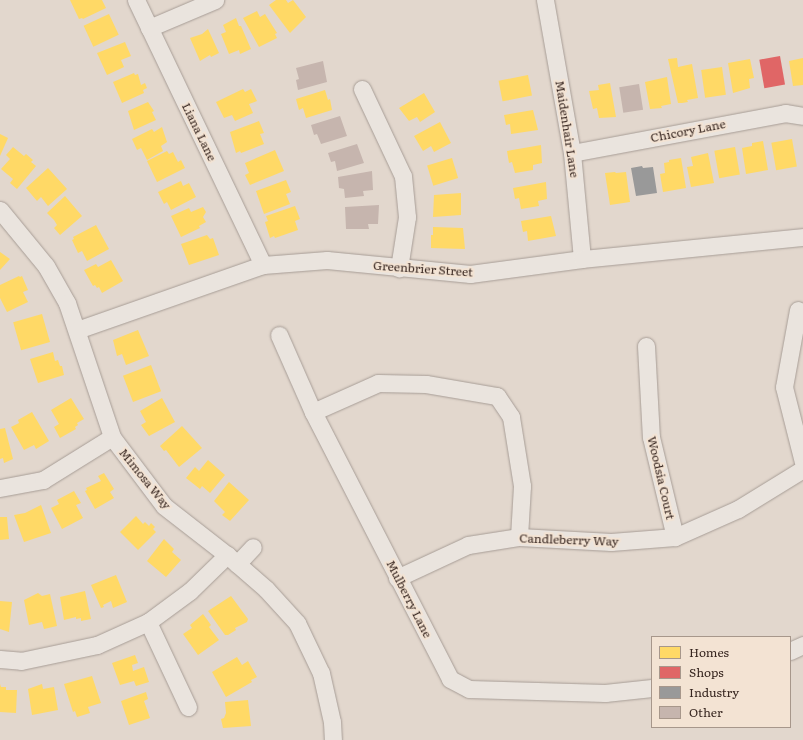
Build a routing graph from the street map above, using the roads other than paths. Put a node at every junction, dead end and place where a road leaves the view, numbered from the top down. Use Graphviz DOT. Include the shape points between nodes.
graph roads {
  1 [pos="136,0"];
  2 [pos="215,0"];
  3 [pos="545,0"];
  4 [pos="149,28"];
  5 [pos="362,89"];
  6 [pos="803,116"];
  7 [pos="572,153"];
  8 [pos="0,210"];
  9 [pos="803,237"];
  10 [pos="582,259"];
  11 [pos="263,264"];
  12 [pos="399,268"];
  13 [pos="798,310"];
  14 [pos="77,330"];
  15 [pos="279,335"];
  16 [pos="646,346"];
  17 [pos="313,412"];
  18 [pos="112,437"];
  19 [pos="803,462"];
  20 [pos="803,469"];
  21 [pos="0,488"];
  22 [pos="519,537"];
  23 [pos="675,537"];
  24 [pos="252,547"];
  25 [pos="232,559"];
  26 [pos="397,578"];
  27 [pos="148,622"];
  28 [pos="803,645"];
  29 [pos="791,651"];
  30 [pos="0,659"];
  31 [pos="651,688"];
  32 [pos="188,706"];
  33 [pos="333,740"];
  1 -- 4 [label="street, Liana Lane"];
  2 -- 4 [label="street"];
  3 -- 7 [label="street, Maidenhair Lane"];
  4 -- 11 [label="street, Liana Lane"];
  5 -- 12 [label="street" via="403,176 407,217"];
  6 -- 7 [label="street, Chicory Lane" via="785,113"];
  7 -- 10 [label="street, Maidenhair Lane"];
  8 -- 14 [label="street, Mimosa Way" via="46,266 67,303"];
  9 -- 10 [label="street, Greenbrier Street"];
  10 -- 12 [label="street, Greenbrier Street" via="470,274"];
  11 -- 12 [label="street, Greenbrier Street" via="327,260"];
  11 -- 14 [label="street, Greenbrier Street"];
  13 -- 19 [label="street" via="784,387"];
  14 -- 18 [label="street, Mimosa Way"];
  15 -- 17 [label="street, Mulberry Lane"];
  16 -- 23 [label="street, Woodsia Court" via="651,437"];
  17 -- 22 [label="street" via="378,383 426,384 497,396 511,417 522,486"];
  17 -- 26 [label="street, Mulberry Lane"];
  18 -- 21 [label="street" via="43,480"];
  18 -- 25 [label="street, Mimosa Way" via="164,506"];
  20 -- 23 [label="street, Candleberry Way" via="738,509"];
  22 -- 23 [label="street, Candleberry Way" via="611,542"];
  22 -- 26 [label="street, Candleberry Way" via="468,546"];
  24 -- 25 [label="street"];
  25 -- 27 [label="street"];
  25 -- 33 [label="street, Mimosa Way" via="266,589 297,623 321,673 332,722"];
  26 -- 31 [label="street, Mulberry Lane" via="450,679 469,689 605,693"];
  27 -- 30 [label="street" via="97,645 21,661"];
  27 -- 32 [label="street"];
  28 -- 29 [label="street"];
}
